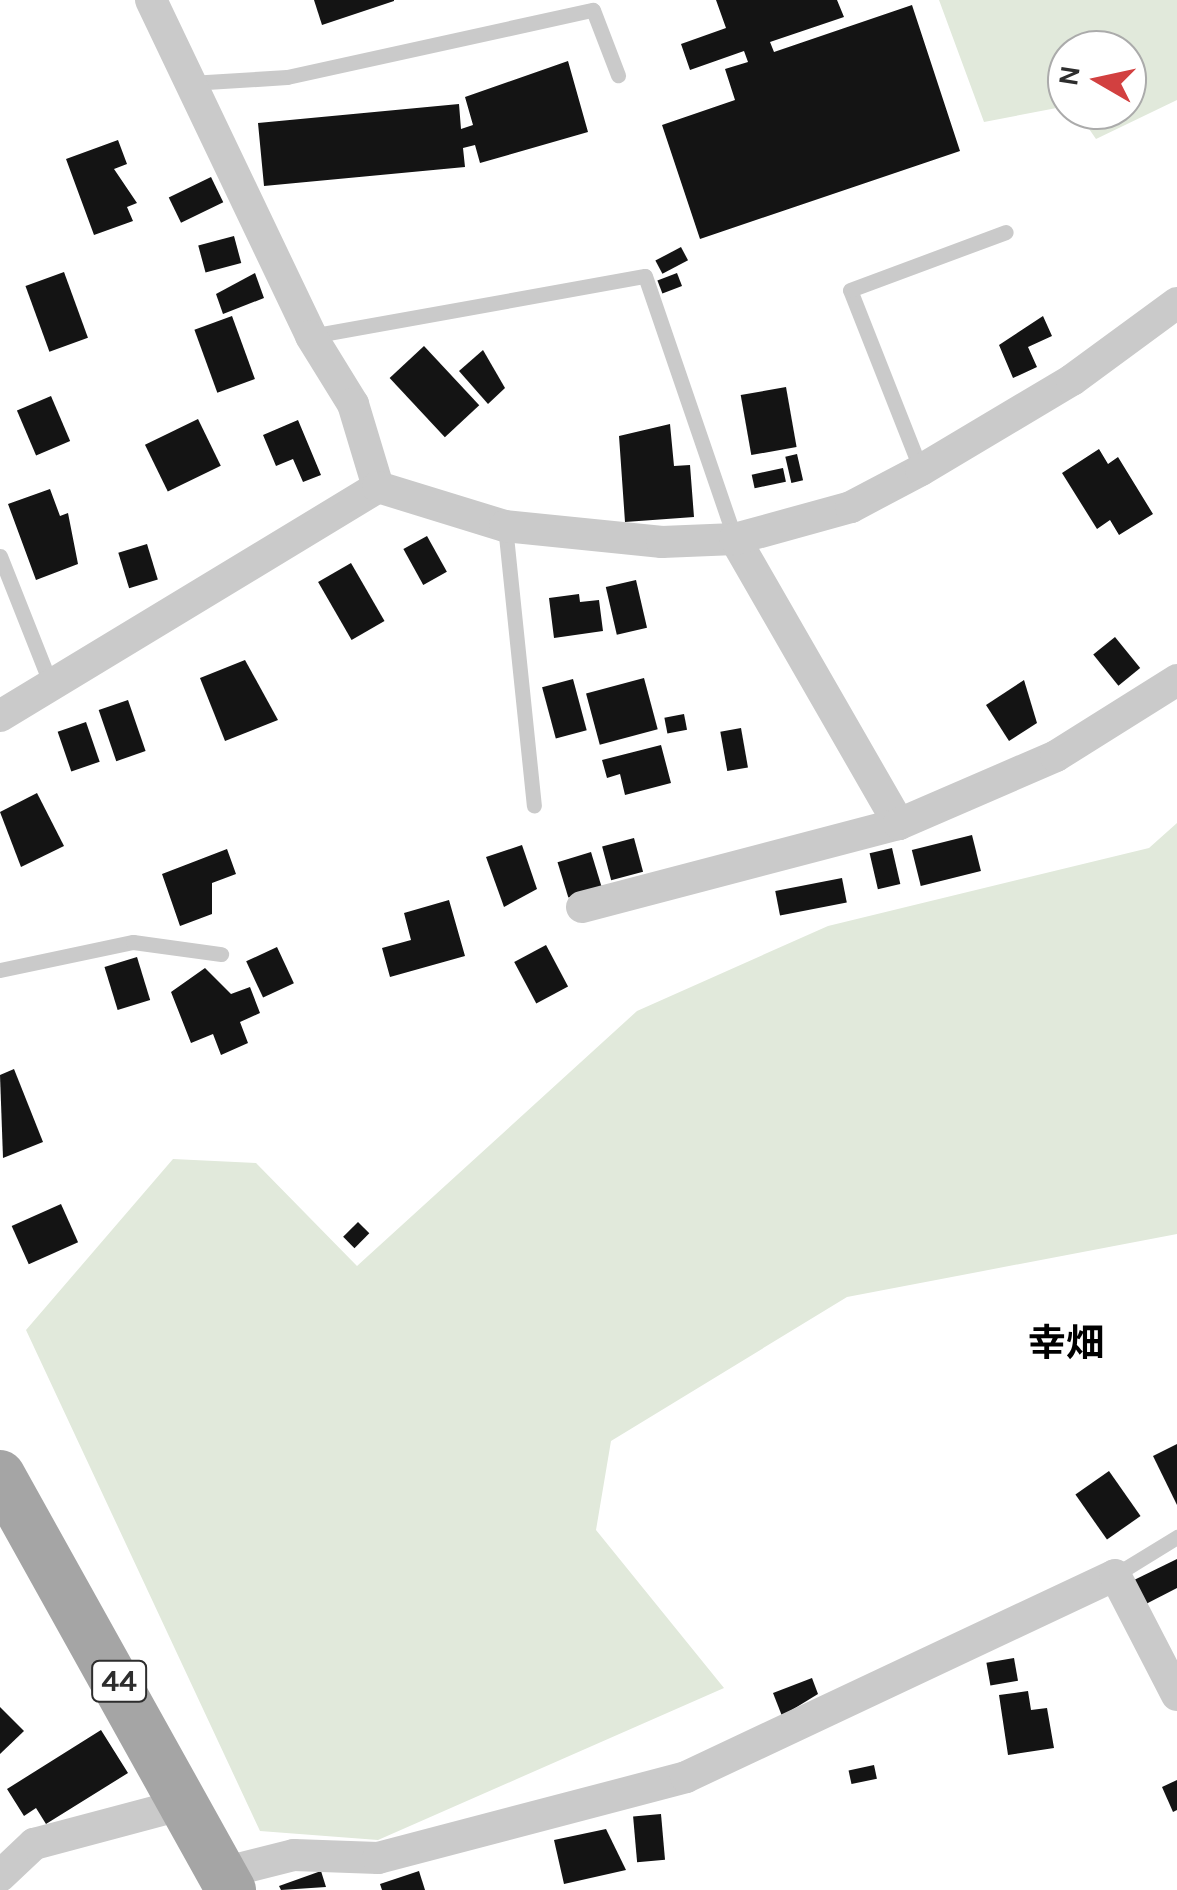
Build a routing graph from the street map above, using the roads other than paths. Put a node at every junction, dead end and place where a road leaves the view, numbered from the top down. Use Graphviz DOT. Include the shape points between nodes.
graph roads {
  1 [pos="151,0"];
  2 [pos="618,75"];
  3 [pos="190,83"];
  4 [pos="1006,232"];
  5 [pos="1177,303"];
  6 [pos="311,336"];
  7 [pos="920,470"];
  8 [pos="378,487"];
  9 [pos="506,526"];
  10 [pos="735,539"];
  11 [pos="0,556"];
  12 [pos="1177,680"];
  13 [pos="52,689"];
  14 [pos="0,716"];
  15 [pos="534,806"];
  16 [pos="899,824"];
  17 [pos="582,906"];
  18 [pos="221,954"];
  19 [pos="0,970"];
  20 [pos="0,1475"];
  21 [pos="1177,1538"];
  22 [pos="1115,1575"];
  23 [pos="1177,1695"];
  24 [pos="184,1804"];
  25 [pos="0,1876"];
  26 [pos="227,1881"];
  1 -- 3 [label="street"];
  2 -- 3 [label="lane" via="593,10 286,77"];
  3 -- 6 [label="street"];
  4 -- 7 [label="lane" via="850,290"];
  5 -- 7 [label="street" via="1072,380"];
  6 -- 8 [label="street" via="353,404"];
  6 -- 10 [label="lane" via="645,276"];
  7 -- 10 [label="street" via="851,507"];
  8 -- 9 [label="street"];
  8 -- 13 [label="street" via="290,533"];
  9 -- 10 [label="street" via="662,542"];
  9 -- 15 [label="lane"];
  10 -- 16 [label="street"];
  11 -- 13 [label="lane"];
  12 -- 16 [label="street" via="1056,756"];
  13 -- 14 [label="street"];
  16 -- 17 [label="street"];
  18 -- 19 [label="lane" via="133,942"];
  20 -- 24 [label="main road, 44"];
  21 -- 22 [label="lane"];
  22 -- 23 [label="street"];
  22 -- 26 [label="street" via="686,1777 378,1858 294,1855"];
  24 -- 25 [label="street" via="34,1844"];
  24 -- 26 [label="main road, 44"];
}
